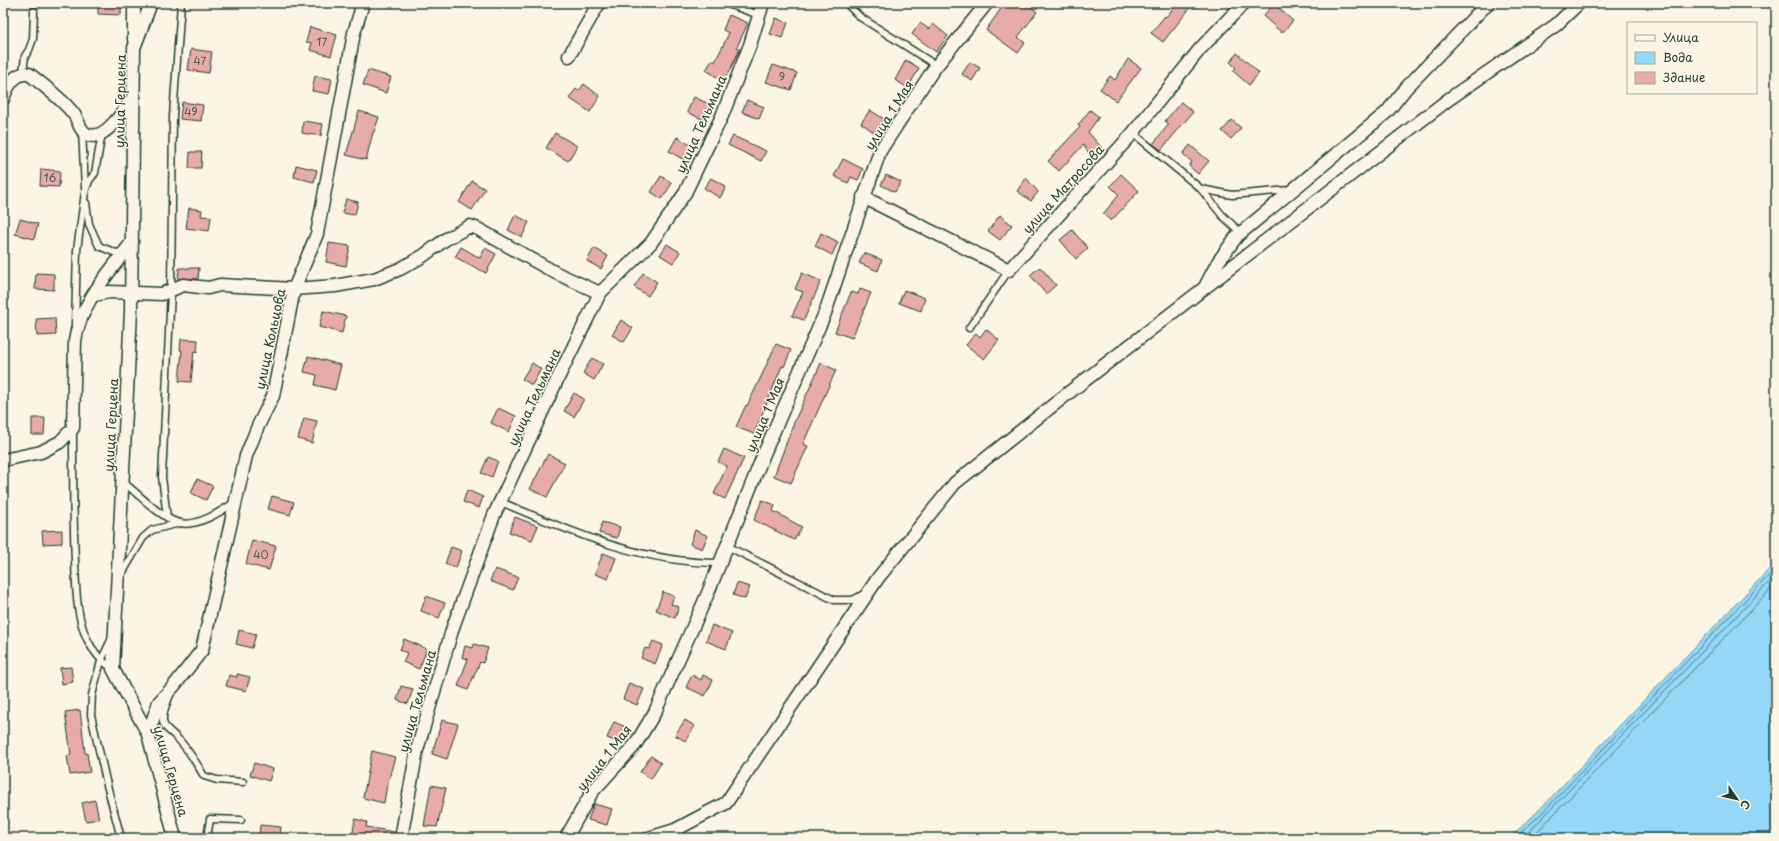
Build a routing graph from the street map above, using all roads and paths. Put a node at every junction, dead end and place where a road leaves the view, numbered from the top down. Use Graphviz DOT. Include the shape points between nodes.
graph roads {
  1 [pos="134,3"];
  2 [pos="151,3"];
  3 [pos="181,3"];
  4 [pos="364,3"];
  5 [pos="599,3"];
  6 [pos="725,3"];
  7 [pos="763,3"];
  8 [pos="846,3"];
  9 [pos="987,3"];
  10 [pos="1244,3"];
  11 [pos="1488,3"];
  12 [pos="1579,3"];
  13 [pos="34,11"];
  14 [pos="759,15"];
  15 [pos="134,48"];
  16 [pos="569,56"];
  17 [pos="937,66"];
  18 [pos="23,73"];
  19 [pos="134,97"];
  20 [pos="3,100"];
  21 [pos="82,130"];
  22 [pos="102,133"];
  23 [pos="1133,133"];
  24 [pos="1201,189"];
  25 [pos="1295,189"];
  26 [pos="85,192"];
  27 [pos="863,197"];
  28 [pos="1241,233"];
  29 [pos="132,242"];
  30 [pos="124,252"];
  31 [pos="1009,270"];
  32 [pos="294,289"];
  33 [pos="1204,289"];
  34 [pos="171,291"];
  35 [pos="131,293"];
  36 [pos="600,293"];
  37 [pos="94,295"];
  38 [pos="970,328"];
  39 [pos="75,341"];
  40 [pos="73,428"];
  41 [pos="3,460"];
  42 [pos="122,481"];
  43 [pos="236,501"];
  44 [pos="500,502"];
  45 [pos="167,517"];
  46 [pos="180,523"];
  47 [pos="726,546"];
  48 [pos="720,563"];
  49 [pos="117,583"];
  50 [pos="868,592"];
  51 [pos="114,633"];
  52 [pos="101,660"];
  53 [pos="113,669"];
  54 [pos="173,688"];
  55 [pos="148,734"];
  56 [pos="243,782"];
  57 [pos="241,820"];
  58 [pos="121,838"];
  59 [pos="175,838"];
  60 [pos="207,838"];
  61 [pos="401,838"];
  62 [pos="566,838"];
  63 [pos="649,838"];
  1 -- 15 [label="street"];
  2 -- 15 [label="street, улица Герцена"];
  3 -- 34 [label="lane" via="173,116"];
  4 -- 32 [label="street, улица Кольцова" via="354,33 317,234"];
  5 -- 16 [label="street"];
  6 -- 14 [label="lane"];
  7 -- 14 [label="street, улица Тельмана"];
  8 -- 17 [label="lane" via="860,17"];
  9 -- 17 [label="street, улица 1 Мая"];
  10 -- 23 [label="street, улица Матросова" via="1200,49"];
  11 -- 25 [label="street" via="1406,88 1387,112"];
  12 -- 33 [label="street" via="1556,25 1449,99"];
  13 -- 18 [label="lane" via="32,39 25,56"];
  14 -- 36 [label="street, улица Тельмана" via="722,116 685,194 651,242"];
  15 -- 19 [label="street, улица Герцена"];
  17 -- 27 [label="street, улица 1 Мая" via="880,151"];
  18 -- 20 [label="street" via="11,82"];
  18 -- 21 [label="street" via="33,77 73,113"];
  19 -- 22 [label="street" via="120,116"];
  19 -- 29 [label="street, улица Герцена"];
  21 -- 22 [label="street" via="93,136"];
  21 -- 26 [label="lane"];
  22 -- 26 [label="lane" via="95,172"];
  23 -- 24 [label="lane"];
  23 -- 31 [label="street, улица Матросова"];
  24 -- 25 [label="lane" via="1232,195"];
  24 -- 28 [label="lane"];
  25 -- 28 [label="street"];
  26 -- 30 [label="lane" via="89,224 99,246 116,253"];
  26 -- 39 [label="lane" via="77,250"];
  27 -- 31 [label="street"];
  27 -- 47 [label="street, улица 1 Мая" via="825,313"];
  28 -- 33 [label="street" via="1226,249"];
  29 -- 30 [label="street"];
  29 -- 35 [label="street, улица Герцена"];
  30 -- 37 [label="street"];
  31 -- 38 [label="lane"];
  32 -- 34 [label="street" via="220,285 208,288 183,285"];
  32 -- 36 [label="street" via="335,286 374,279 400,269 470,226 478,228 556,273"];
  32 -- 43 [label="street, улица Кольцова" via="272,396 246,456"];
  33 -- 50 [label="street" via="955,483"];
  34 -- 35 [label="street" via="162,294"];
  34 -- 45 [label="lane" via="162,478"];
  35 -- 37 [label="street" via="110,292"];
  35 -- 42 [label="street, улица Герцена"];
  36 -- 44 [label="street, улица Тельмана"];
  37 -- 39 [label="street" via="84,308"];
  39 -- 40 [label="street"];
  40 -- 41 [label="street" via="60,442 41,452"];
  40 -- 52 [label="lane" via="73,507 78,603 86,639"];
  42 -- 45 [label="lane"];
  42 -- 49 [label="street, улица Герцена"];
  43 -- 46 [label="lane" via="210,517"];
  43 -- 54 [label="street, улица Кольцова" via="202,650"];
  44 -- 48 [label="lane" via="598,542 691,562"];
  44 -- 61 [label="street, улица Тельмана" via="453,627 417,750"];
  45 -- 46 [label="lane"];
  46 -- 49 [label="lane" via="152,530 143,538"];
  47 -- 48 [label="street, улица 1 Мая"];
  47 -- 50 [label="lane" via="834,600 853,600"];
  48 -- 62 [label="street, улица 1 Мая" via="655,712 635,745 592,792"];
  49 -- 51 [label="street, улица Герцена"];
  50 -- 63 [label="street" via="726,802 675,830"];
  51 -- 52 [label="lane"];
  51 -- 53 [label="street, улица Герцена"];
  52 -- 53 [label="lane"];
  52 -- 58 [label="lane" via="92,695 91,715"];
  53 -- 55 [label="street, улица Герцена"];
  54 -- 55 [label="street, улица Кольцова" via="159,702"];
  54 -- 56 [label="lane" via="164,711 163,723 167,730 184,747 204,776"];
  55 -- 59 [label="street, улица Герцена"];
  57 -- 60 [label="lane" via="210,819"];
}
